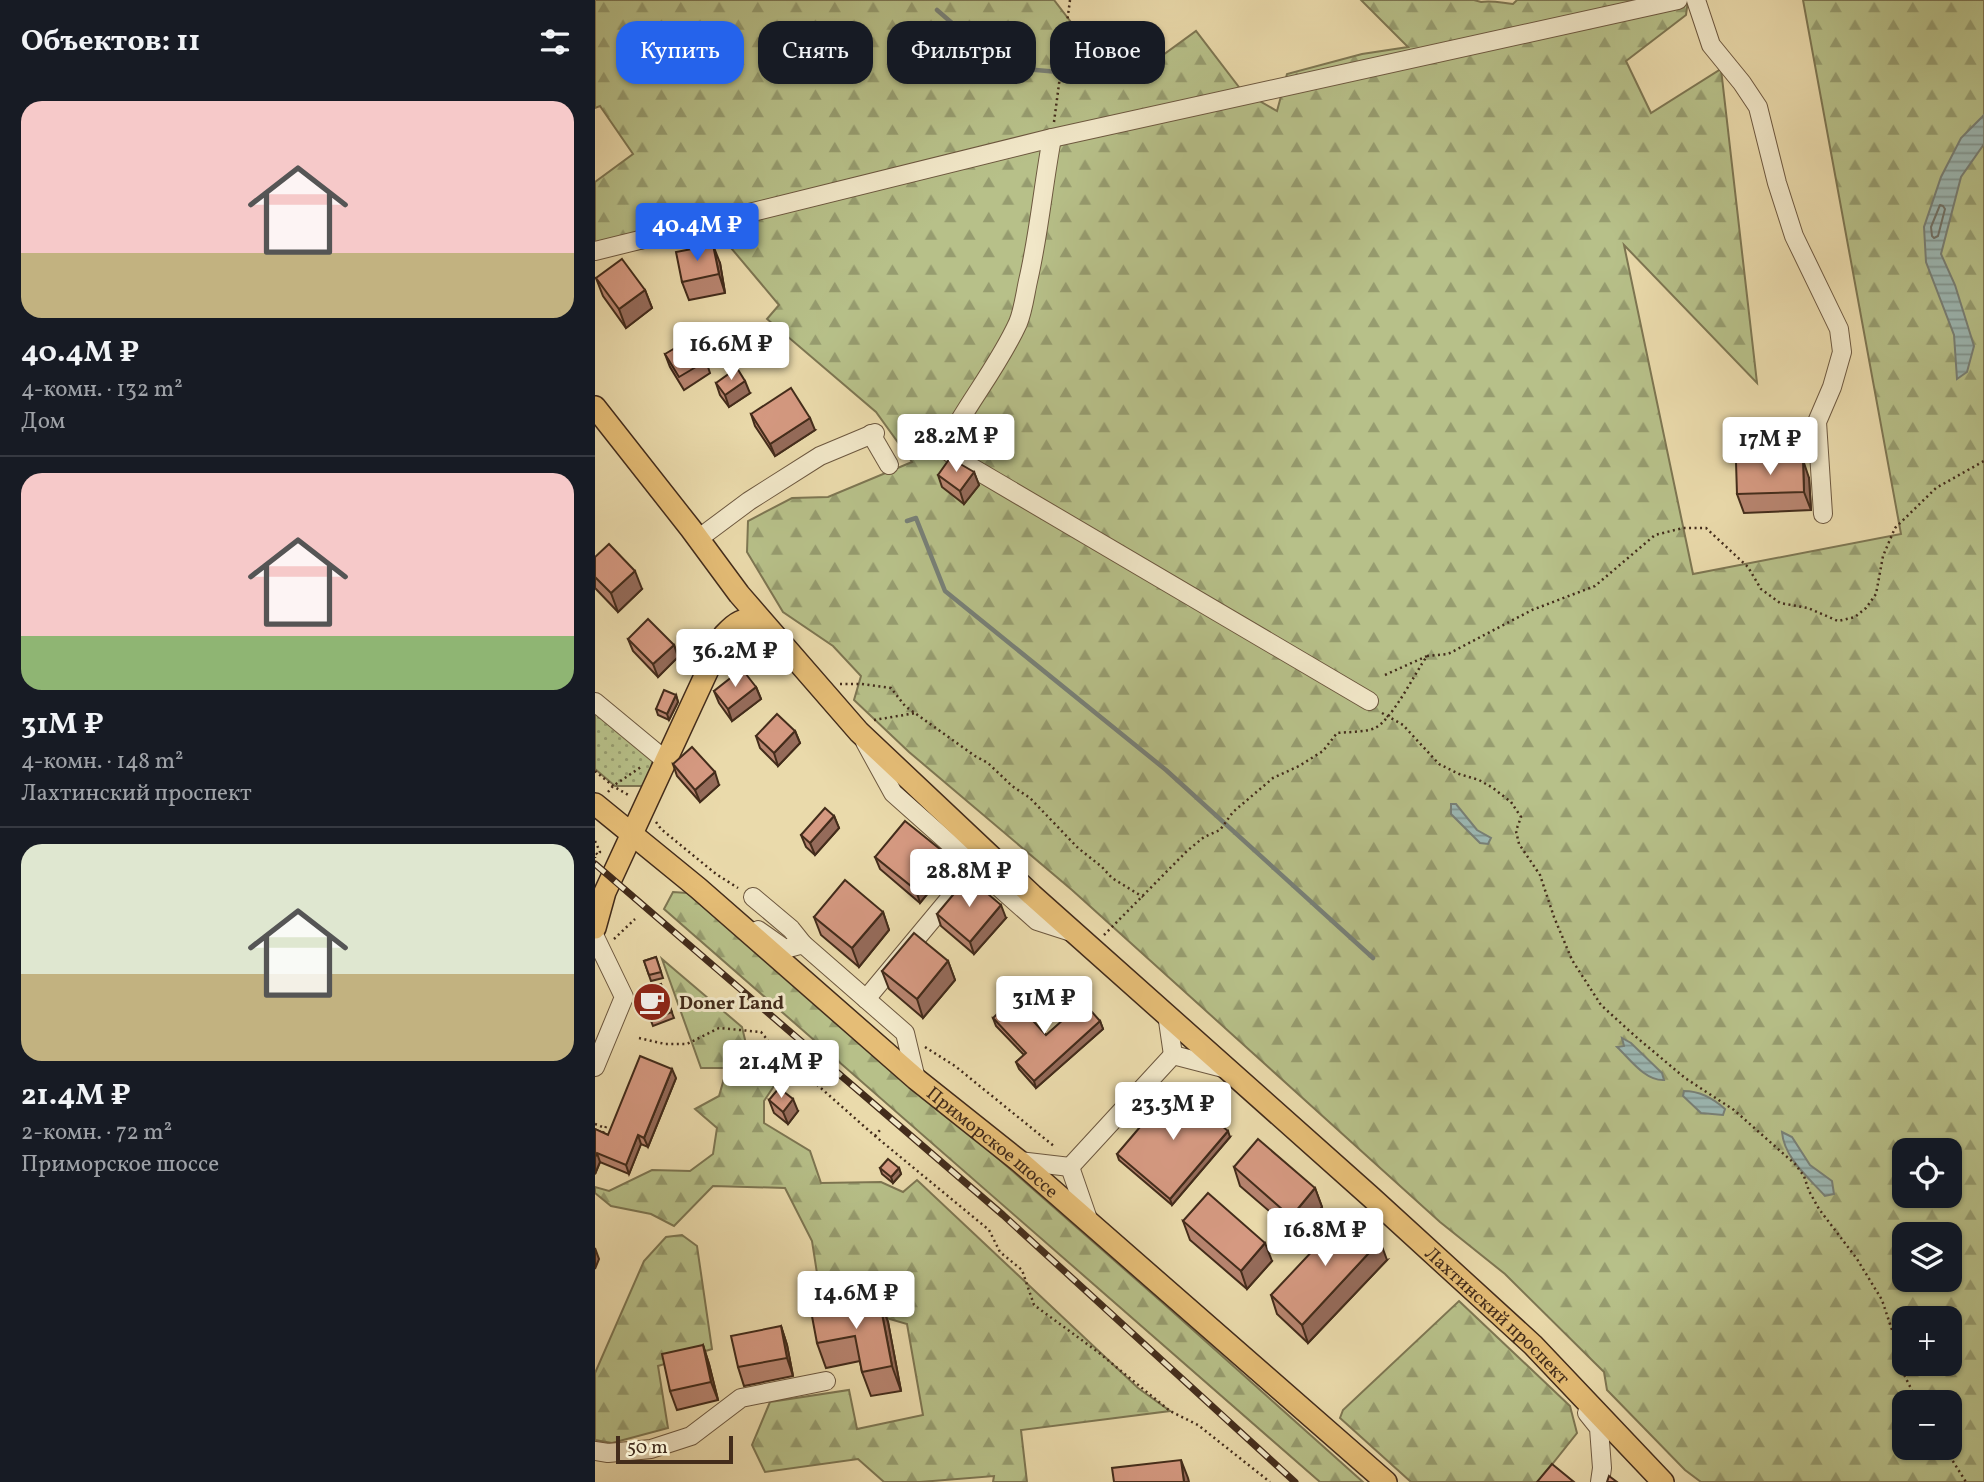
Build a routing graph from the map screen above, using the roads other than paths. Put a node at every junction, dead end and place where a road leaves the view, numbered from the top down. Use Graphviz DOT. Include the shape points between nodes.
graph roads {
  1 [pos="1678,0"];
  2 [pos="1696,0"];
  3 [pos="1052,138"];
  4 [pos="595,251"];
  5 [pos="595,407"];
  6 [pos="910,437"];
  7 [pos="944,448"];
  8 [pos="889,465"];
  9 [pos="1823,514"];
  10 [pos="698,539"];
  11 [pos="760,620"];
  12 [pos="1369,701"];
  13 [pos="595,702"];
  14 [pos="864,726"];
  15 [pos="662,758"];
  16 [pos="599,801"];
  17 [pos="631,834"];
  18 [pos="975,868"];
  19 [pos="698,888"];
  20 [pos="753,897"];
  21 [pos="595,928"];
  22 [pos="1078,934"];
  23 [pos="595,937"];
  24 [pos="803,944"];
  25 [pos="866,999"];
  26 [pos="1167,1014"];
  27 [pos="599,1047"];
  28 [pos="1173,1055"];
  29 [pos="595,1067"];
  30 [pos="1228,1069"];
  31 [pos="916,1079"];
  32 [pos="1019,1161"];
  33 [pos="1072,1165"];
  34 [pos="1089,1222"];
  35 [pos="1540,1352"];
  36 [pos="826,1381"];
  37 [pos="595,1451"];
  38 [pos="1385,1482"];
  39 [pos="1600,1482"];
  40 [pos="1663,1482"];
  1 -- 3 [label="street"];
  2 -- 9 [label="street" via="1711,45 1758,107 1794,236 1839,329 1842,352 1817,422"];
  3 -- 4 [label="street"];
  3 -- 7 [label="street" via="1037,245 1019,321"];
  5 -- 10 [label="main road, Лахтинский проспект"];
  6 -- 7 [label="street"];
  7 -- 12 [label="street"];
  8 -- 10 [label="street" via="873,433 820,456"];
  10 -- 11 [label="main road, Лахтинский проспект"];
  11 -- 14 [label="main road, Лахтинский проспект"];
  11 -- 15 [label="main road" via="747,618 724,635"];
  13 -- 15 [label="street"];
  14 -- 18 [label="street" via="893,793"];
  14 -- 22 [label="main road, Лахтинский проспект" via="1032,895"];
  15 -- 17 [label="main road"];
  16 -- 17 [label="main road, Приморское шоссе"];
  17 -- 19 [label="main road, Приморское шоссе"];
  17 -- 21 [label="main road" via="605,892"];
  18 -- 22 [label="street" via="1037,921"];
  18 -- 25 [label="street"];
  19 -- 24 [label="street" via="785,949"];
  19 -- 31 [label="main road, Приморское шоссе"];
  20 -- 24 [label="street"];
  22 -- 26 [label="main road, Лахтинский проспект"];
  23 -- 27 [label="street" via="624,998"];
  24 -- 25 [label="street"];
  25 -- 31 [label="street" via="905,1033"];
  26 -- 28 [label="street"];
  26 -- 30 [label="main road, Лахтинский проспект"];
  27 -- 29 [label="street"];
  28 -- 30 [label="street"];
  28 -- 33 [label="street"];
  30 -- 35 [label="main road, Лахтинский проспект"];
  31 -- 32 [label="main road, Приморское шоссе"];
  32 -- 33 [label="street"];
  32 -- 34 [label="main road, Приморское шоссе"];
  33 -- 34 [label="street"];
  34 -- 38 [label="main road, Приморское шоссе"];
  35 -- 39 [label="street" via="1599,1428"];
  35 -- 40 [label="main road, Лахтинский проспект"];
  36 -- 37 [label="street" via="741,1398 691,1436 652,1449"];
}
